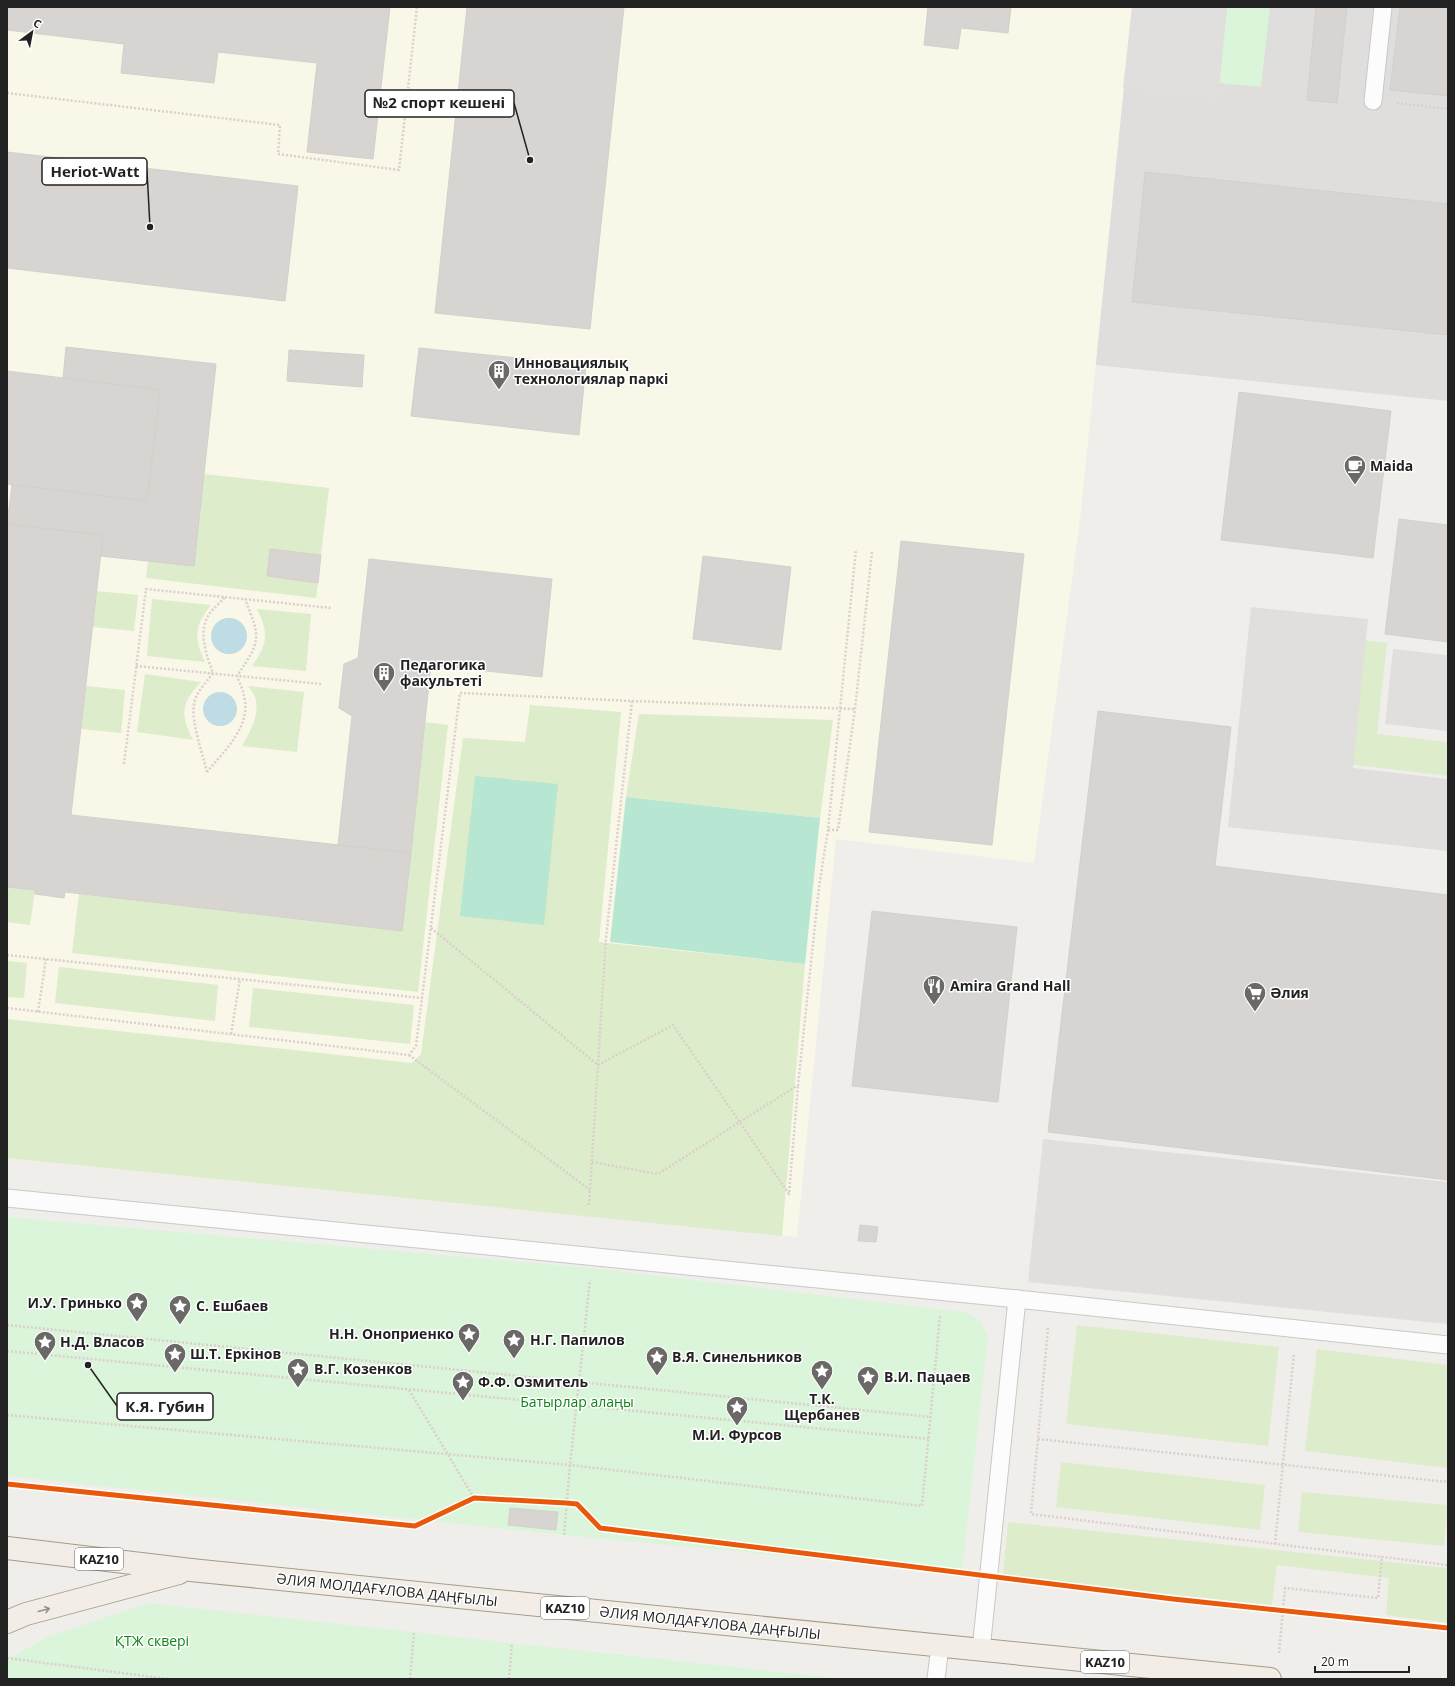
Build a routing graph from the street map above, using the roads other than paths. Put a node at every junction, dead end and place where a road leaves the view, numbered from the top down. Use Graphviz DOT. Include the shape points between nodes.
graph roads {
  1 [pos="1383,7"];
  2 [pos="1373,101"];
  3 [pos="7,1198"];
  4 [pos="1017,1299"];
  5 [pos="1448,1345"];
  6 [pos="7,1548"];
  7 [pos="191,1570"];
  8 [pos="7,1622"];
  9 [pos="940,1646"];
  10 [pos="981,1650"];
  11 [pos="936,1679"];
  12 [pos="1270,1679"];
  1 -- 2 [label="lane"];
  3 -- 4 [label="lane"];
  4 -- 5 [label="lane"];
  4 -- 10 [label="lane"];
  6 -- 7 [label="main road, ӘЛИЯ МОЛДАҒҰЛОВА ДАҢҒЫЛЫ / KAZ10"];
  8 -- 7 [label="main road, one-way" via="26,1614"];
  7 -- 9 [label="main road, ӘЛИЯ МОЛДАҒҰЛОВА ДАҢҒЫЛЫ / KAZ10"];
  9 -- 10 [label="main road, ӘЛИЯ МОЛДАҒҰЛОВА ДАҢҒЫЛЫ / KAZ10"];
  9 -- 11 [label="lane"];
  10 -- 12 [label="main road, ӘЛИЯ МОЛДАҒҰЛОВА ДАҢҒЫЛЫ / KAZ10"];
}
